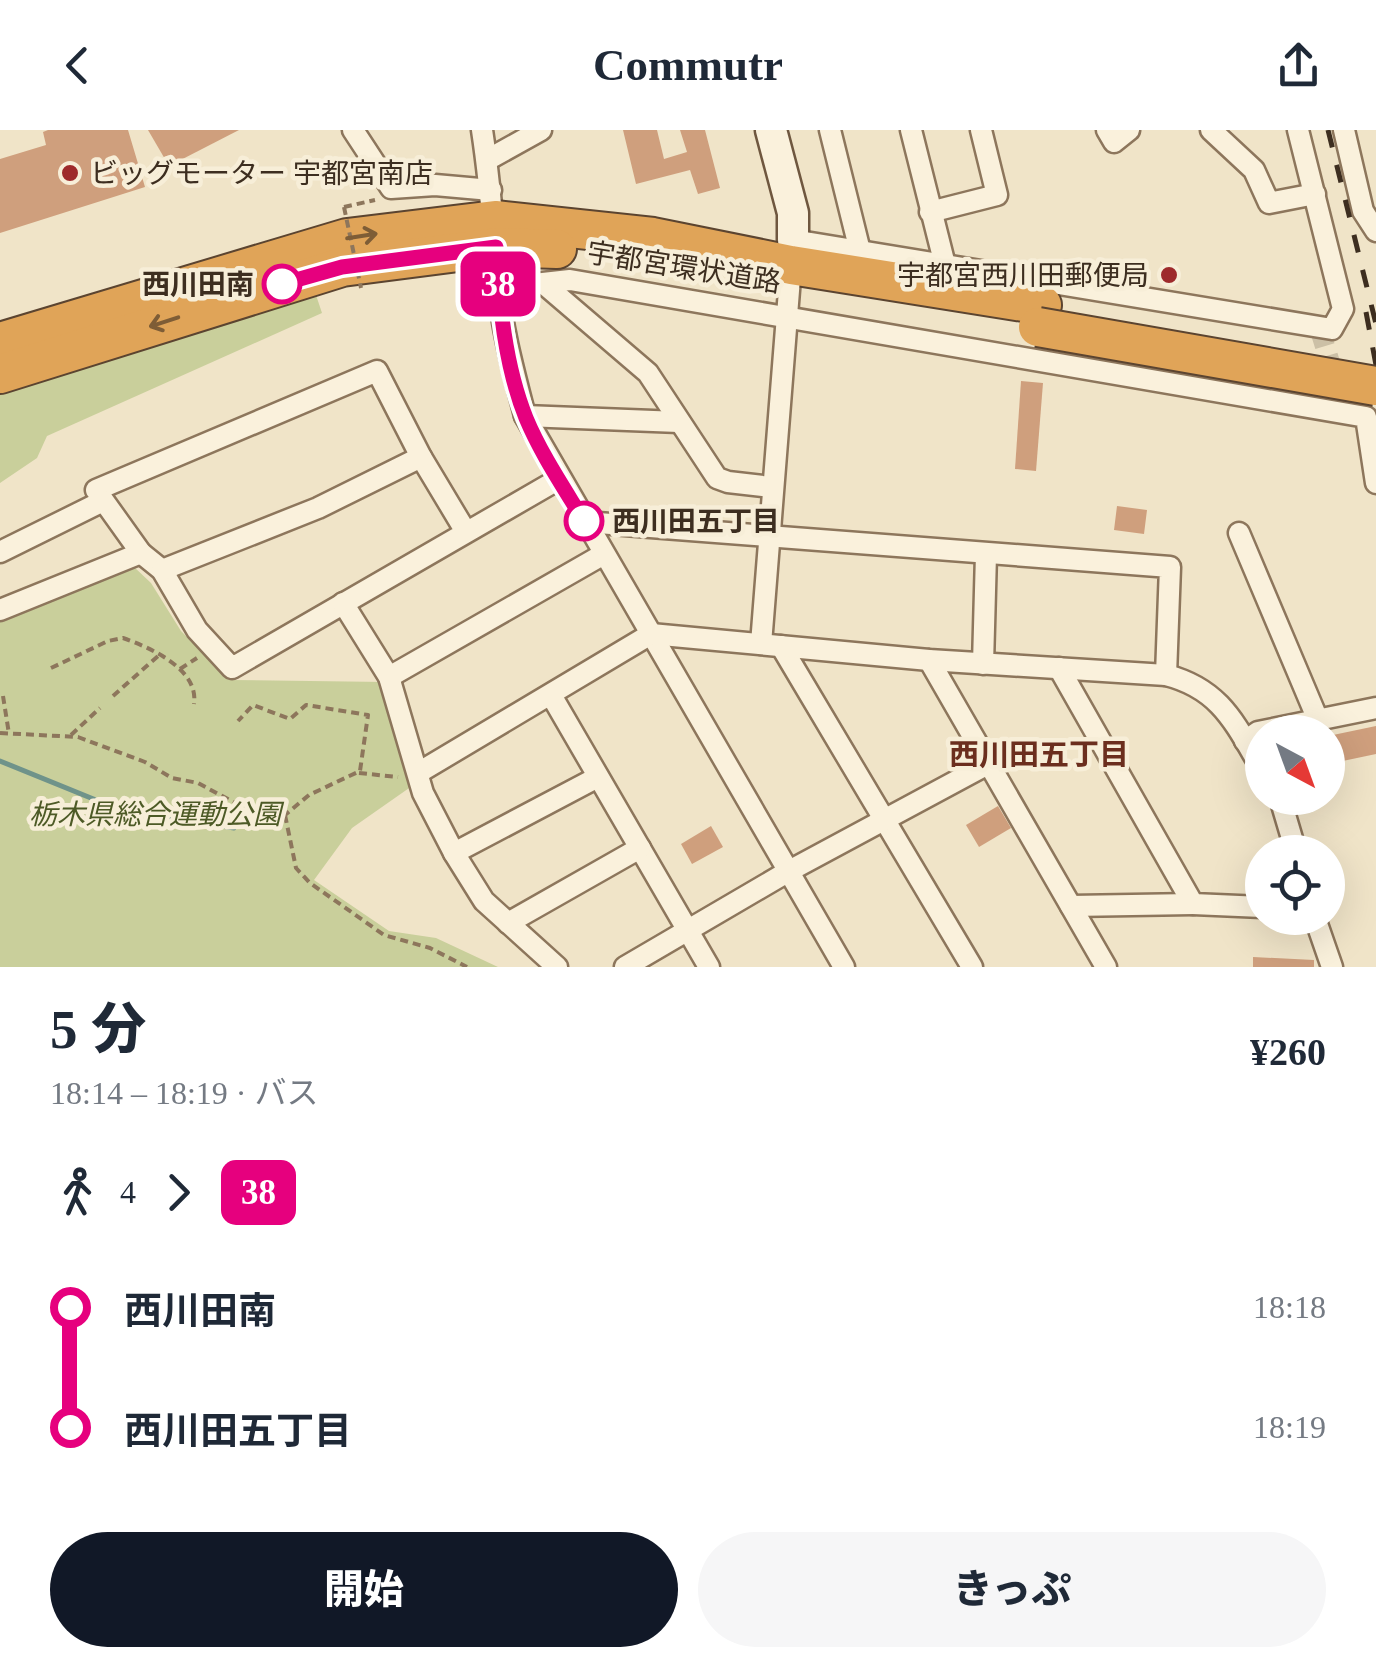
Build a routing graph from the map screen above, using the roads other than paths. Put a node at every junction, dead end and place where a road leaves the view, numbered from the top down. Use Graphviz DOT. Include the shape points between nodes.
graph roads {
  1 [pos="354,130"];
  2 [pos="482,130"];
  3 [pos="540,130"];
  4 [pos="771,130"];
  5 [pos="830,130"];
  6 [pos="910,130"];
  7 [pos="981,130"];
  8 [pos="1106,130"];
  9 [pos="1128,130"];
  10 [pos="1211,130"];
  11 [pos="1283,130"];
  12 [pos="1348,131"];
  13 [pos="1300,138"];
  14 [pos="487,160"];
  15 [pos="1314,194"];
  16 [pos="930,212"];
  17 [pos="494,219"];
  18 [pos="1375,229"];
  19 [pos="860,251"];
  20 [pos="945,265"];
  21 [pos="790,276"];
  22 [pos="544,284"];
  23 [pos="498,288"];
  24 [pos="1040,316"];
  25 [pos="0,342"];
  26 [pos="1376,362"];
  27 [pos="0,374"];
  28 [pos="1376,386"];
  29 [pos="526,416"];
  30 [pos="680,422"];
  31 [pos="421,457"];
  32 [pos="559,479"];
  33 [pos="1376,484"];
  34 [pos="771,487"];
  35 [pos="103,501"];
  36 [pos="585,522"];
  37 [pos="466,532"];
  38 [pos="1238,533"];
  39 [pos="767,538"];
  40 [pos="0,552"];
  41 [pos="141,553"];
  42 [pos="604,554"];
  43 [pos="986,554"];
  44 [pos="162,570"];
  45 [pos="343,603"];
  46 [pos="0,610"];
  47 [pos="651,634"];
  48 [pos="771,645"];
  49 [pos="929,660"];
  50 [pos="983,664"];
  51 [pos="1059,668"];
  52 [pos="1166,674"];
  53 [pos="389,677"];
  54 [pos="551,695"];
  55 [pos="1376,708"];
  56 [pos="1316,715"];
  57 [pos="1342,715"];
  58 [pos="1245,741"];
  59 [pos="988,764"];
  60 [pos="418,776"];
  61 [pos="598,776"];
  62 [pos="885,819"];
  63 [pos="640,848"];
  64 [pos="454,854"];
  65 [pos="789,871"];
  66 [pos="1193,904"];
  67 [pos="1071,906"];
  68 [pos="1245,906"];
  69 [pos="508,923"];
  70 [pos="688,930"];
  71 [pos="1321,935"];
  72 [pos="558,967"];
  73 [pos="624,967"];
  74 [pos="708,967"];
  75 [pos="844,967"];
  76 [pos="972,967"];
  77 [pos="1106,967"];
  78 [pos="1332,967"];
  1 -- 17 [label="street" via="391,188 435,186"];
  2 -- 14 [label="street"];
  3 -- 14 [label="street"];
  4 -- 21 [label="street" via="793,213"];
  5 -- 19 [label="street"];
  6 -- 16 [label="street"];
  7 -- 16 [label="street" via="997,195"];
  8 -- 9 [label="street" via="1114,142"];
  10 -- 15 [label="street" via="1254,170 1269,203"];
  11 -- 13 [label="street"];
  12 -- 18 [label="street" via="1363,211"];
  13 -- 15 [label="street"];
  14 -- 17 [label="street"];
  15 -- 20 [label="street" via="1344,309 1332,329"];
  16 -- 20 [label="street"];
  17 -- 21 [label="highway, 宇都宮環状道路" via="602,254"];
  17 -- 23 [label="street"];
  25 -- 17 [label="highway, 宇都宮環状道路, one-way" via="347,238"];
  17 -- 27 [label="highway, 宇都宮環状道路, one-way"];
  19 -- 20 [label="street"];
  19 -- 21 [label="street"];
  21 -- 22 [label="street"];
  21 -- 24 [label="highway, 宇都宮環状道路"];
  21 -- 33 [label="street" via="1366,417"];
  21 -- 34 [label="street"];
  22 -- 23 [label="street"];
  22 -- 30 [label="street" via="648,373"];
  23 -- 29 [label="street"];
  24 -- 26 [label="highway, 宇都宮環状道路"];
  24 -- 28 [label="highway, 宇都宮環状道路, bridge"];
  29 -- 30 [label="street"];
  29 -- 32 [label="street"];
  30 -- 34 [label="street" via="717,478"];
  31 -- 35 [label="street" via="377,372 96,490"];
  31 -- 37 [label="street"];
  31 -- 44 [label="street" via="318,508"];
  32 -- 36 [label="street"];
  32 -- 37 [label="street"];
  34 -- 39 [label="street"];
  35 -- 40 [label="street"];
  35 -- 41 [label="street"];
  36 -- 39 [label="street"];
  36 -- 42 [label="street"];
  37 -- 45 [label="street"];
  38 -- 56 [label="street"];
  39 -- 43 [label="street"];
  39 -- 48 [label="street"];
  41 -- 44 [label="street"];
  41 -- 46 [label="street"];
  42 -- 47 [label="street"];
  42 -- 53 [label="street"];
  43 -- 50 [label="street"];
  43 -- 52 [label="street" via="1170,567"];
  44 -- 45 [label="street" via="197,630 232,668"];
  45 -- 53 [label="street"];
  47 -- 48 [label="street"];
  47 -- 54 [label="street"];
  47 -- 65 [label="street"];
  48 -- 49 [label="street"];
  48 -- 62 [label="street"];
  49 -- 50 [label="street"];
  49 -- 59 [label="street"];
  50 -- 51 [label="street"];
  51 -- 52 [label="street"];
  51 -- 66 [label="street"];
  52 -- 58 [label="street" via="1194,682 1220,702"];
  53 -- 60 [label="street"];
  54 -- 60 [label="street"];
  54 -- 61 [label="street"];
  55 -- 57 [label="street"];
  59 -- 62 [label="street"];
  59 -- 67 [label="street"];
  60 -- 64 [label="street"];
  61 -- 63 [label="street"];
  61 -- 64 [label="street"];
  62 -- 65 [label="street"];
  62 -- 76 [label="street"];
  63 -- 69 [label="street"];
  63 -- 70 [label="street"];
  64 -- 69 [label="street" via="484,901"];
  65 -- 70 [label="street"];
  65 -- 75 [label="street"];
  66 -- 67 [label="street"];
  66 -- 68 [label="street"];
  67 -- 77 [label="street"];
  69 -- 72 [label="street"];
  70 -- 73 [label="street"];
  70 -- 74 [label="street"];
  71 -- 78 [label="street"];
}
